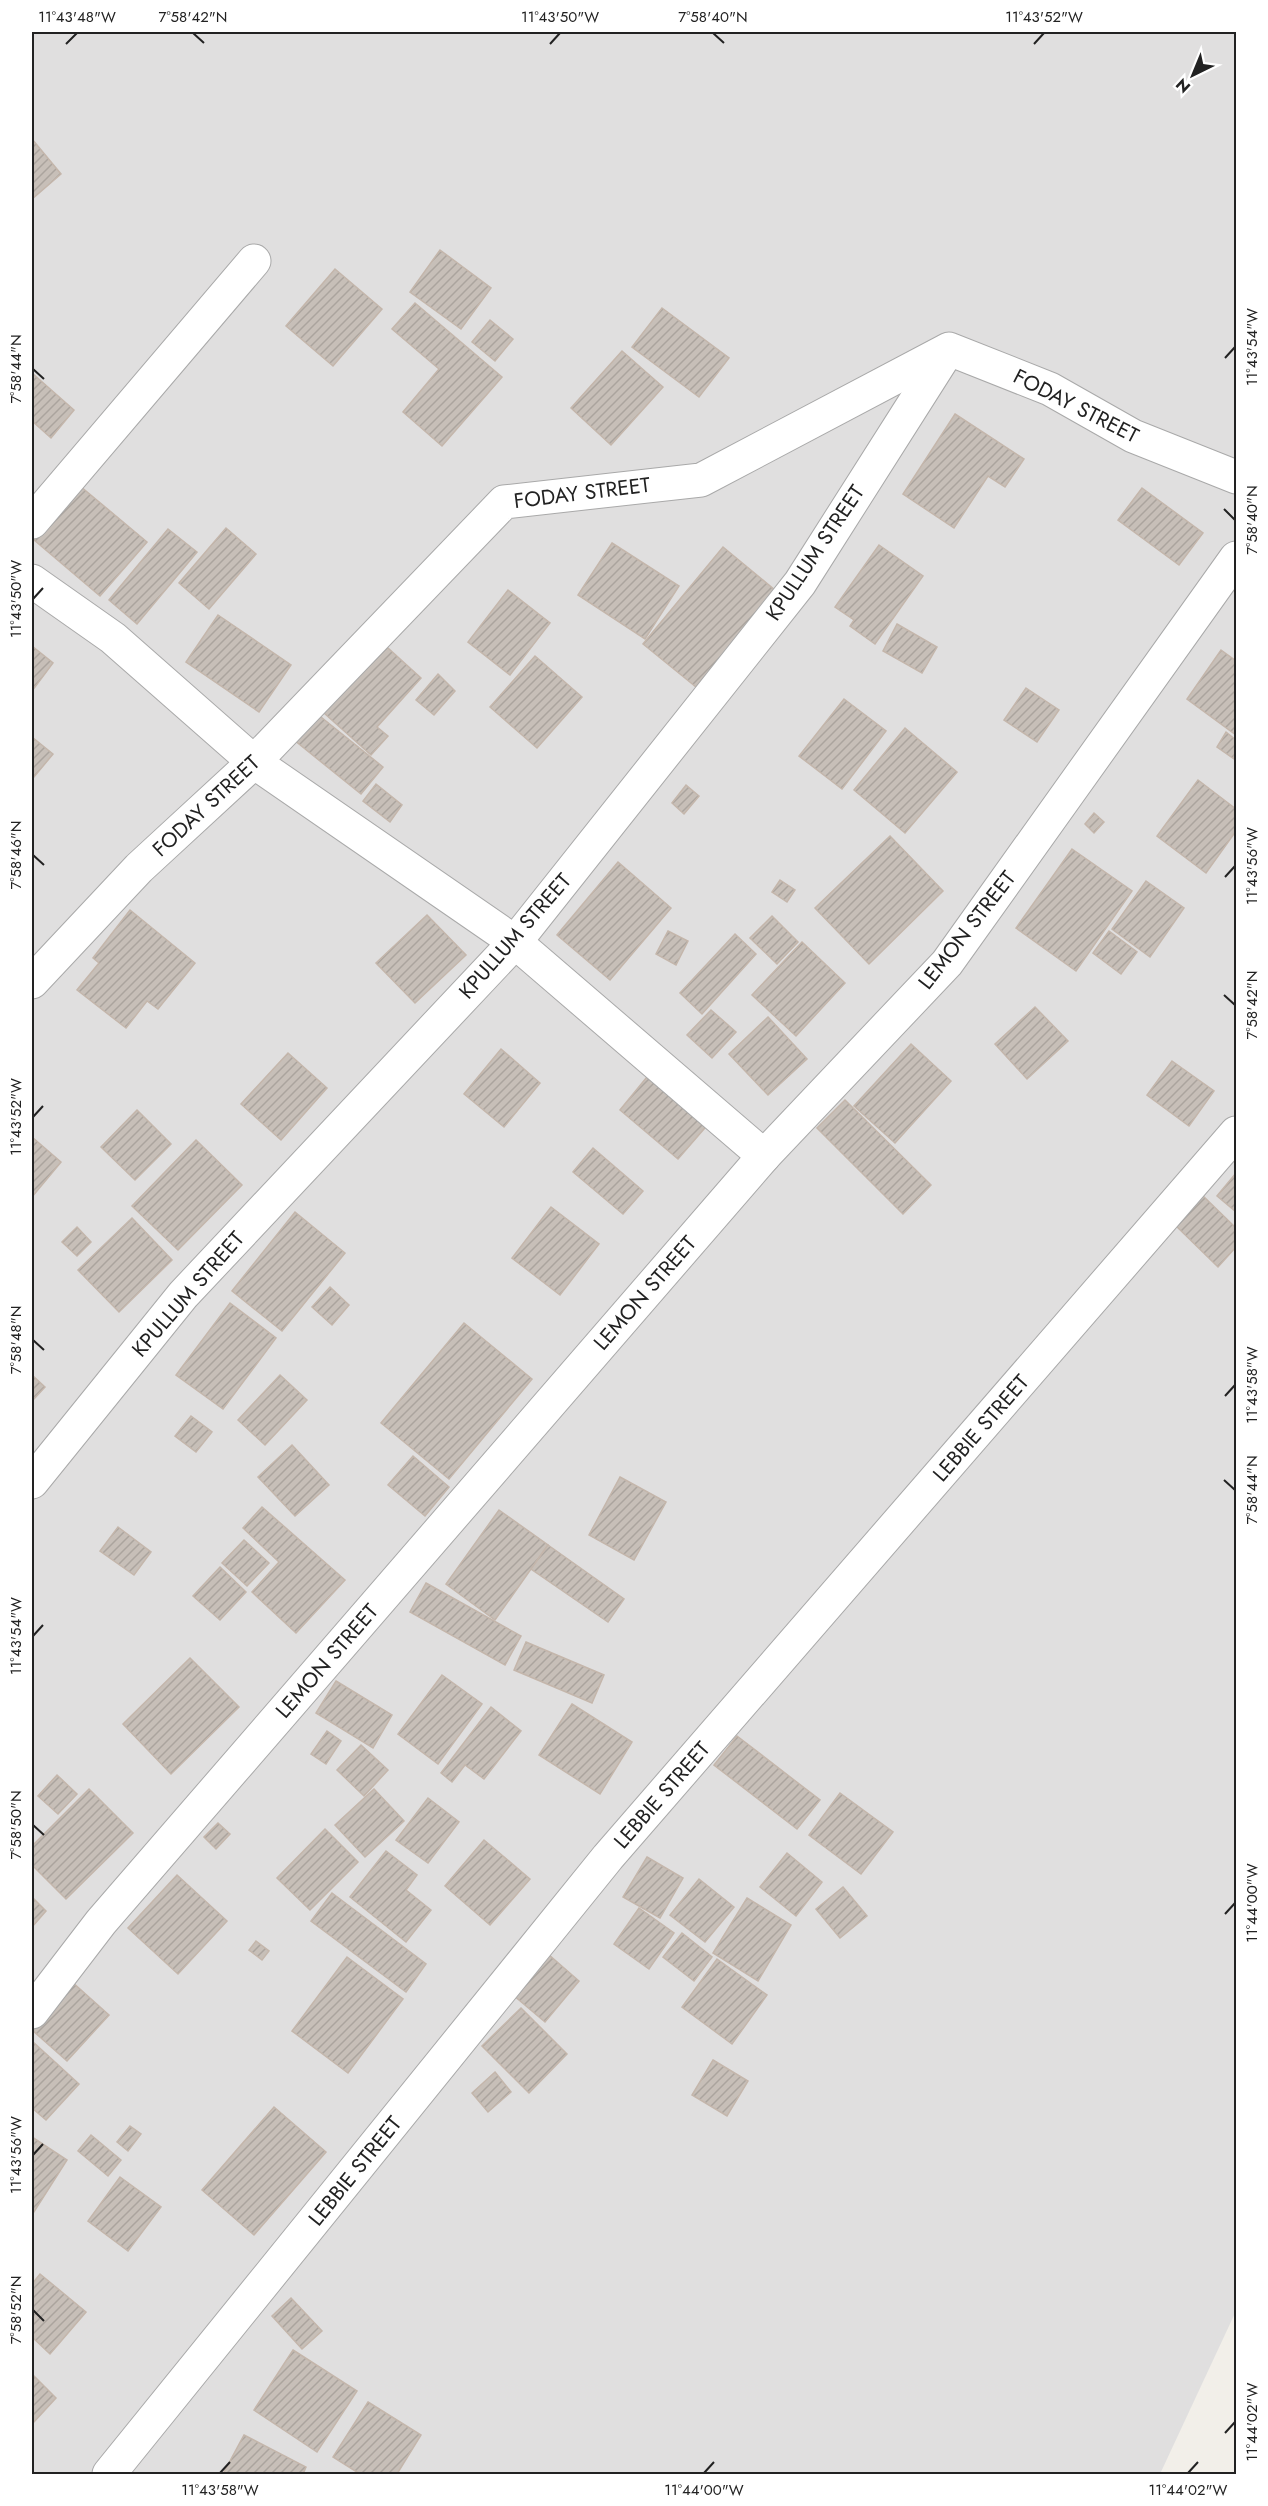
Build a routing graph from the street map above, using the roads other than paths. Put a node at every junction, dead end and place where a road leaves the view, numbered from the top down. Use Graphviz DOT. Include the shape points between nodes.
graph roads {
  1 [pos="255,261"];
  2 [pos="949,349"];
  3 [pos="1236,477"];
  4 [pos="32,522"];
  5 [pos="1236,558"];
  6 [pos="32,581"];
  7 [pos="254,762"];
  8 [pos="515,942"];
  9 [pos="32,982"];
  10 [pos="1236,1133"];
  11 [pos="764,1156"];
  12 [pos="32,1482"];
  13 [pos="32,2012"];
  14 [pos="109,2475"];
  1 -- 4 [label="street"];
  2 -- 3 [label="street, FODAY STREET" via="1050,388 1133,436"];
  2 -- 7 [label="street, FODAY STREET" via="701,480 504,502"];
  2 -- 8 [label="street, KPULLUM STREET" via="800,583"];
  5 -- 11 [label="street, LEMON STREET" via="947,963"];
  6 -- 7 [label="street" via="113,638"];
  7 -- 8 [label="street"];
  7 -- 9 [label="street, FODAY STREET" via="139,868"];
  8 -- 11 [label="street"];
  8 -- 12 [label="street, KPULLUM STREET" via="183,1295"];
  10 -- 14 [label="street, LEBBIE STREET" via="608,1857"];
  11 -- 13 [label="street, LEMON STREET" via="101,1922"];
}
